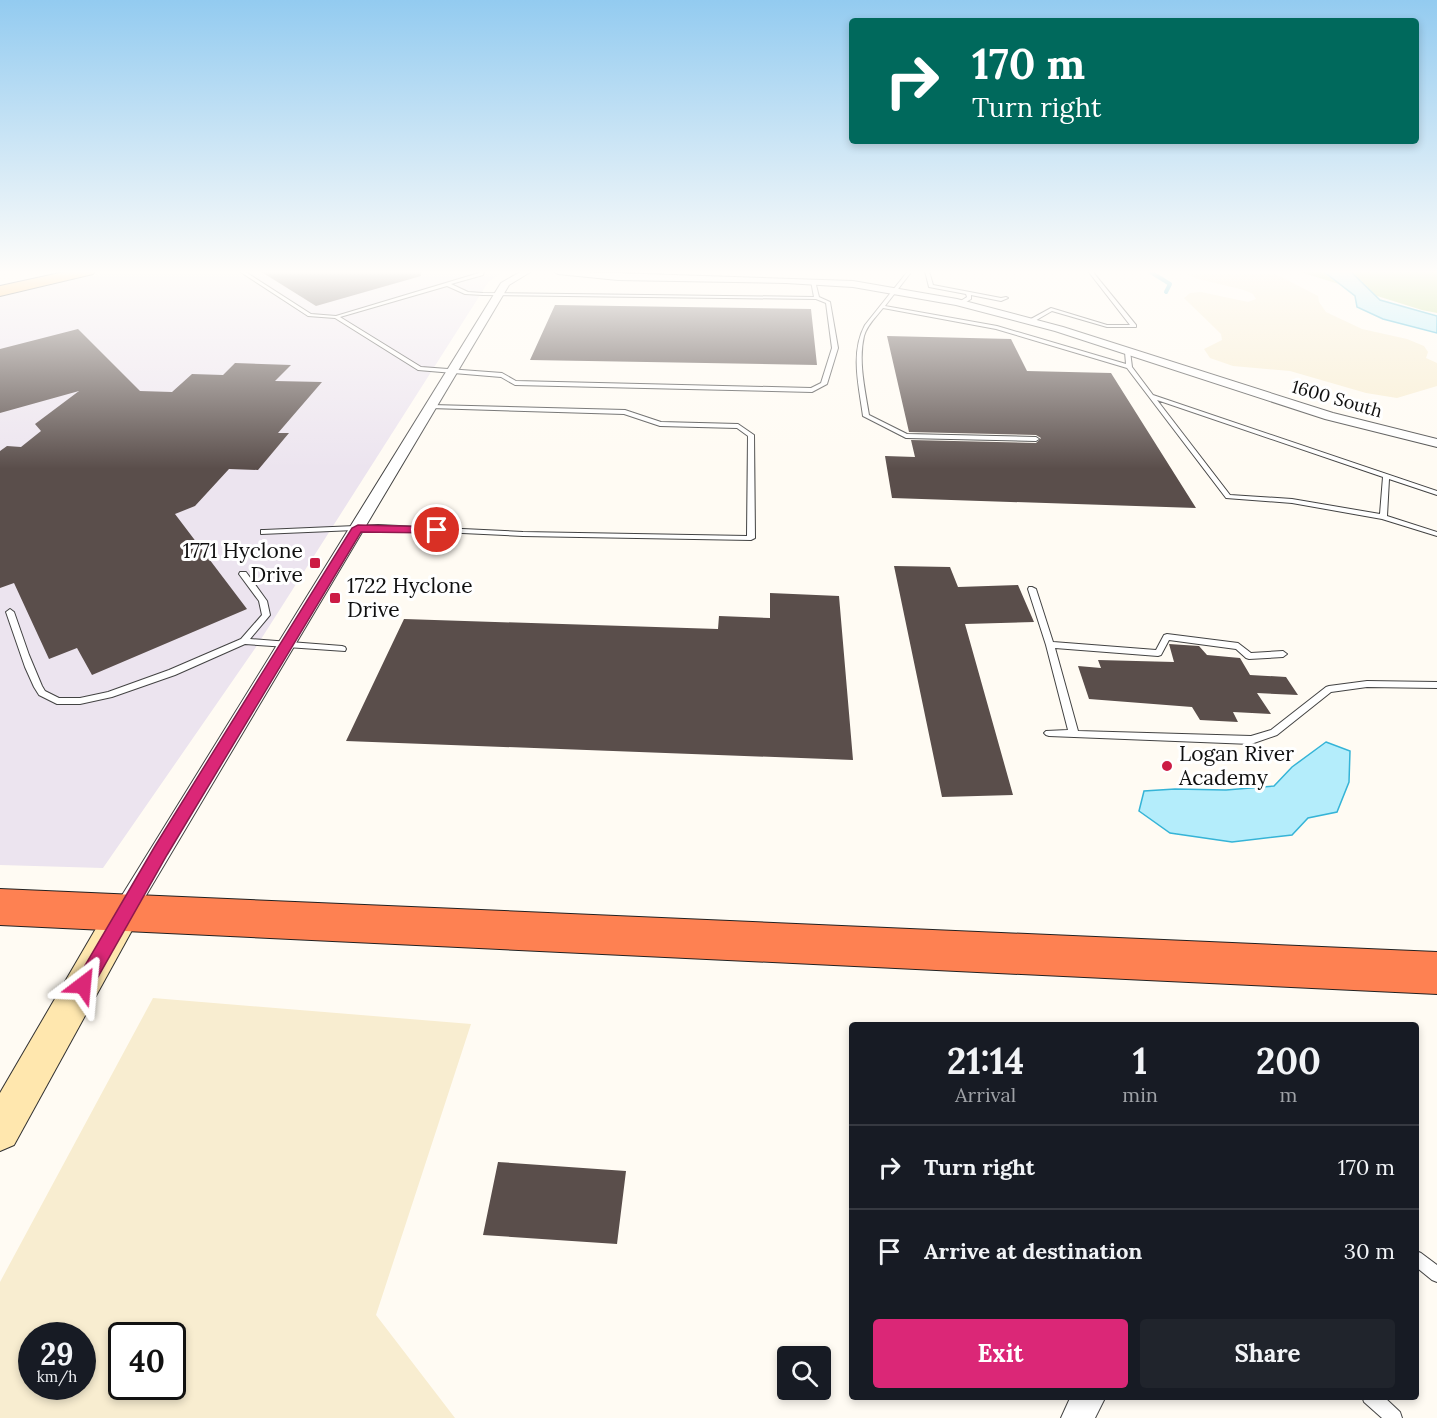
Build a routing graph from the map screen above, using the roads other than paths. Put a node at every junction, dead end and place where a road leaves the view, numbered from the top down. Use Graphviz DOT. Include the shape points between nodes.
graph roads {
  1 [pos="369,337"];
  2 [pos="473,337"];
  3 [pos="833,337"];
  4 [pos="862,337"];
  5 [pos="1028,337"];
  6 [pos="1082,337"];
  7 [pos="1128,352"];
  8 [pos="1129,367"];
  9 [pos="452,372"];
  10 [pos="1151,396"];
  11 [pos="432,407"];
  12 [pos="1036,439"];
  13 [pos="1437,443"];
  14 [pos="1386,476"];
  15 [pos="1437,493"];
  16 [pos="1383,517"];
  17 [pos="358,528"];
  18 [pos="264,532"];
  19 [pos="1437,534"];
  20 [pos="243,574"];
  21 [pos="1032,589"];
  22 [pos="10,612"];
  23 [pos="244,641"];
  24 [pos="286,645"];
  25 [pos="1050,645"];
  26 [pos="342,649"];
  27 [pos="1283,654"];
  28 [pos="1437,685"];
  29 [pos="1049,733"];
  30 [pos="1074,734"];
  31 [pos="0,907"];
  32 [pos="124,912"];
  33 [pos="1437,973"];
  34 [pos="0,1131"];
  35 [pos="1419,1260"];
  36 [pos="1437,1275"];
  37 [pos="1374,1400"];
  38 [pos="1394,1418"];
  1 -- 9 [label="lane" via="420,369"];
  2 -- 9 [label="street"];
  3 -- 9 [label="lane" via="835,348 824,384 812,390 515,383 502,375"];
  4 -- 12 [label="lane" via="859,363 866,416 906,436"];
  5 -- 8 [label="lane"];
  6 -- 7 [label="street, 1600 South"];
  7 -- 8 [label="lane"];
  7 -- 13 [label="street, 1600 South" via="1329,416"];
  8 -- 10 [label="lane"];
  9 -- 11 [label="street"];
  10 -- 14 [label="lane"];
  10 -- 16 [label="lane" via="1228,497 1292,501"];
  11 -- 17 [label="street"];
  11 -- 17 [label="lane" via="625,412 660,424 738,426 751,435 752,538"];
  14 -- 15 [label="lane"];
  14 -- 16 [label="lane"];
  16 -- 19 [label="lane"];
  17 -- 18 [label="lane"];
  17 -- 24 [label="street"];
  20 -- 23 [label="lane" via="263,601 266,615"];
  21 -- 25 [label="lane"];
  22 -- 23 [label="lane" via="40,692 56,701 99,700"];
  23 -- 24 [label="lane"];
  24 -- 26 [label="lane"];
  24 -- 32 [label="street"];
  25 -- 27 [label="lane" via="1158,653 1167,637 1238,646 1249,656"];
  25 -- 30 [label="lane"];
  28 -- 30 [label="lane" via="1367,684 1329,689 1274,732 1251,740"];
  29 -- 30 [label="lane"];
  31 -- 32 [label="highway"];
  32 -- 33 [label="highway"];
  32 -- 34 [label="street"];
  35 -- 36 [label="lane"];
  37 -- 38 [label="lane"];
}
